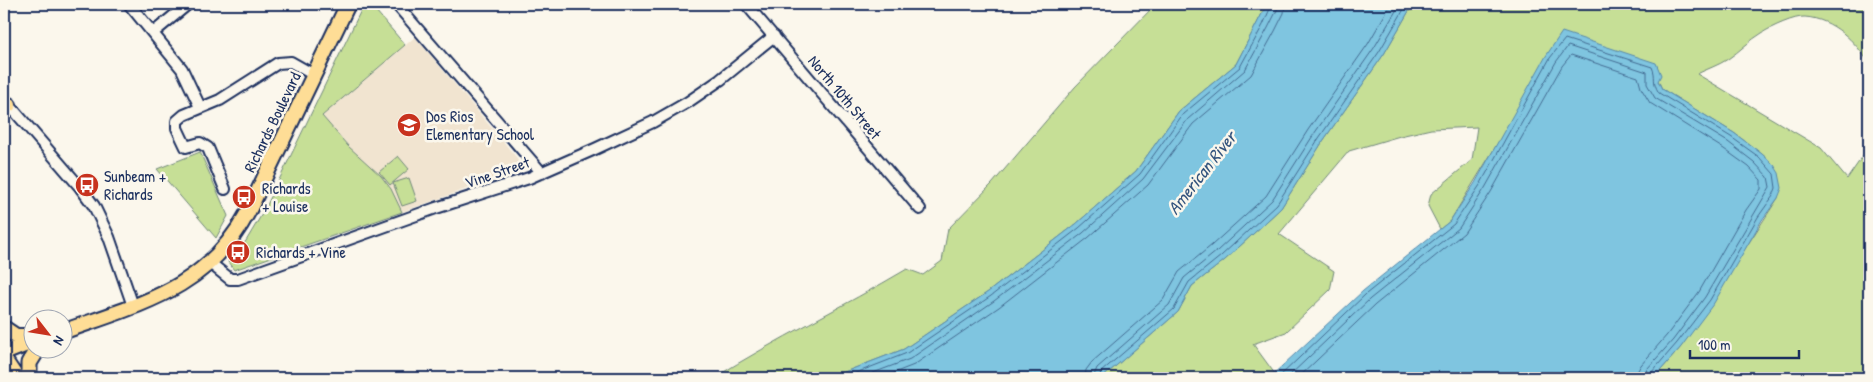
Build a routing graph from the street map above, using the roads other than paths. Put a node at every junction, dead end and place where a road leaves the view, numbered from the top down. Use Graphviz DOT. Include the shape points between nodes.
graph roads {
  1 [pos="129,4"];
  2 [pos="188,4"];
  3 [pos="348,4"];
  4 [pos="396,4"];
  5 [pos="746,4"];
  6 [pos="153,33"];
  7 [pos="774,36"];
  8 [pos="314,75"];
  9 [pos="6,102"];
  10 [pos="200,107"];
  11 [pos="542,172"];
  12 [pos="225,189"];
  13 [pos="920,209"];
  14 [pos="210,263"];
  15 [pos="133,306"];
  16 [pos="4,328"];
  17 [pos="72,328"];
  18 [pos="22,336"];
  19 [pos="22,348"];
  20 [pos="5,359"];
  21 [pos="30,360"];
  22 [pos="16,378"];
  23 [pos="29,378"];
  1 -- 6 [label="street"];
  2 -- 6 [label="street"];
  3 -- 8 [label="main road, Richards Boulevard"];
  4 -- 11 [label="street"];
  5 -- 7 [label="street, North 10th Street"];
  6 -- 10 [label="street" via="182,69"];
  7 -- 11 [label="street, Vine Street" via="676,110"];
  7 -- 13 [label="street, North 10th Street"];
  8 -- 10 [label="street" via="291,62 278,63 220,100"];
  8 -- 14 [label="main road, Richards Boulevard" via="245,218"];
  9 -- 15 [label="street" via="94,206"];
  10 -- 12 [label="street" via="177,121 177,128 186,147 200,143 208,148"];
  11 -- 14 [label="street, Vine Street" via="238,278 230,279"];
  14 -- 15 [label="main road, Richards Boulevard" via="172,290"];
  15 -- 17 [label="main road, Richards Boulevard"];
  16 -- 18 [label="main road"];
  19 -- 20 [label="main road"];
  20 -- 22 [label="highway"];
  21 -- 23 [label="highway"];
}
